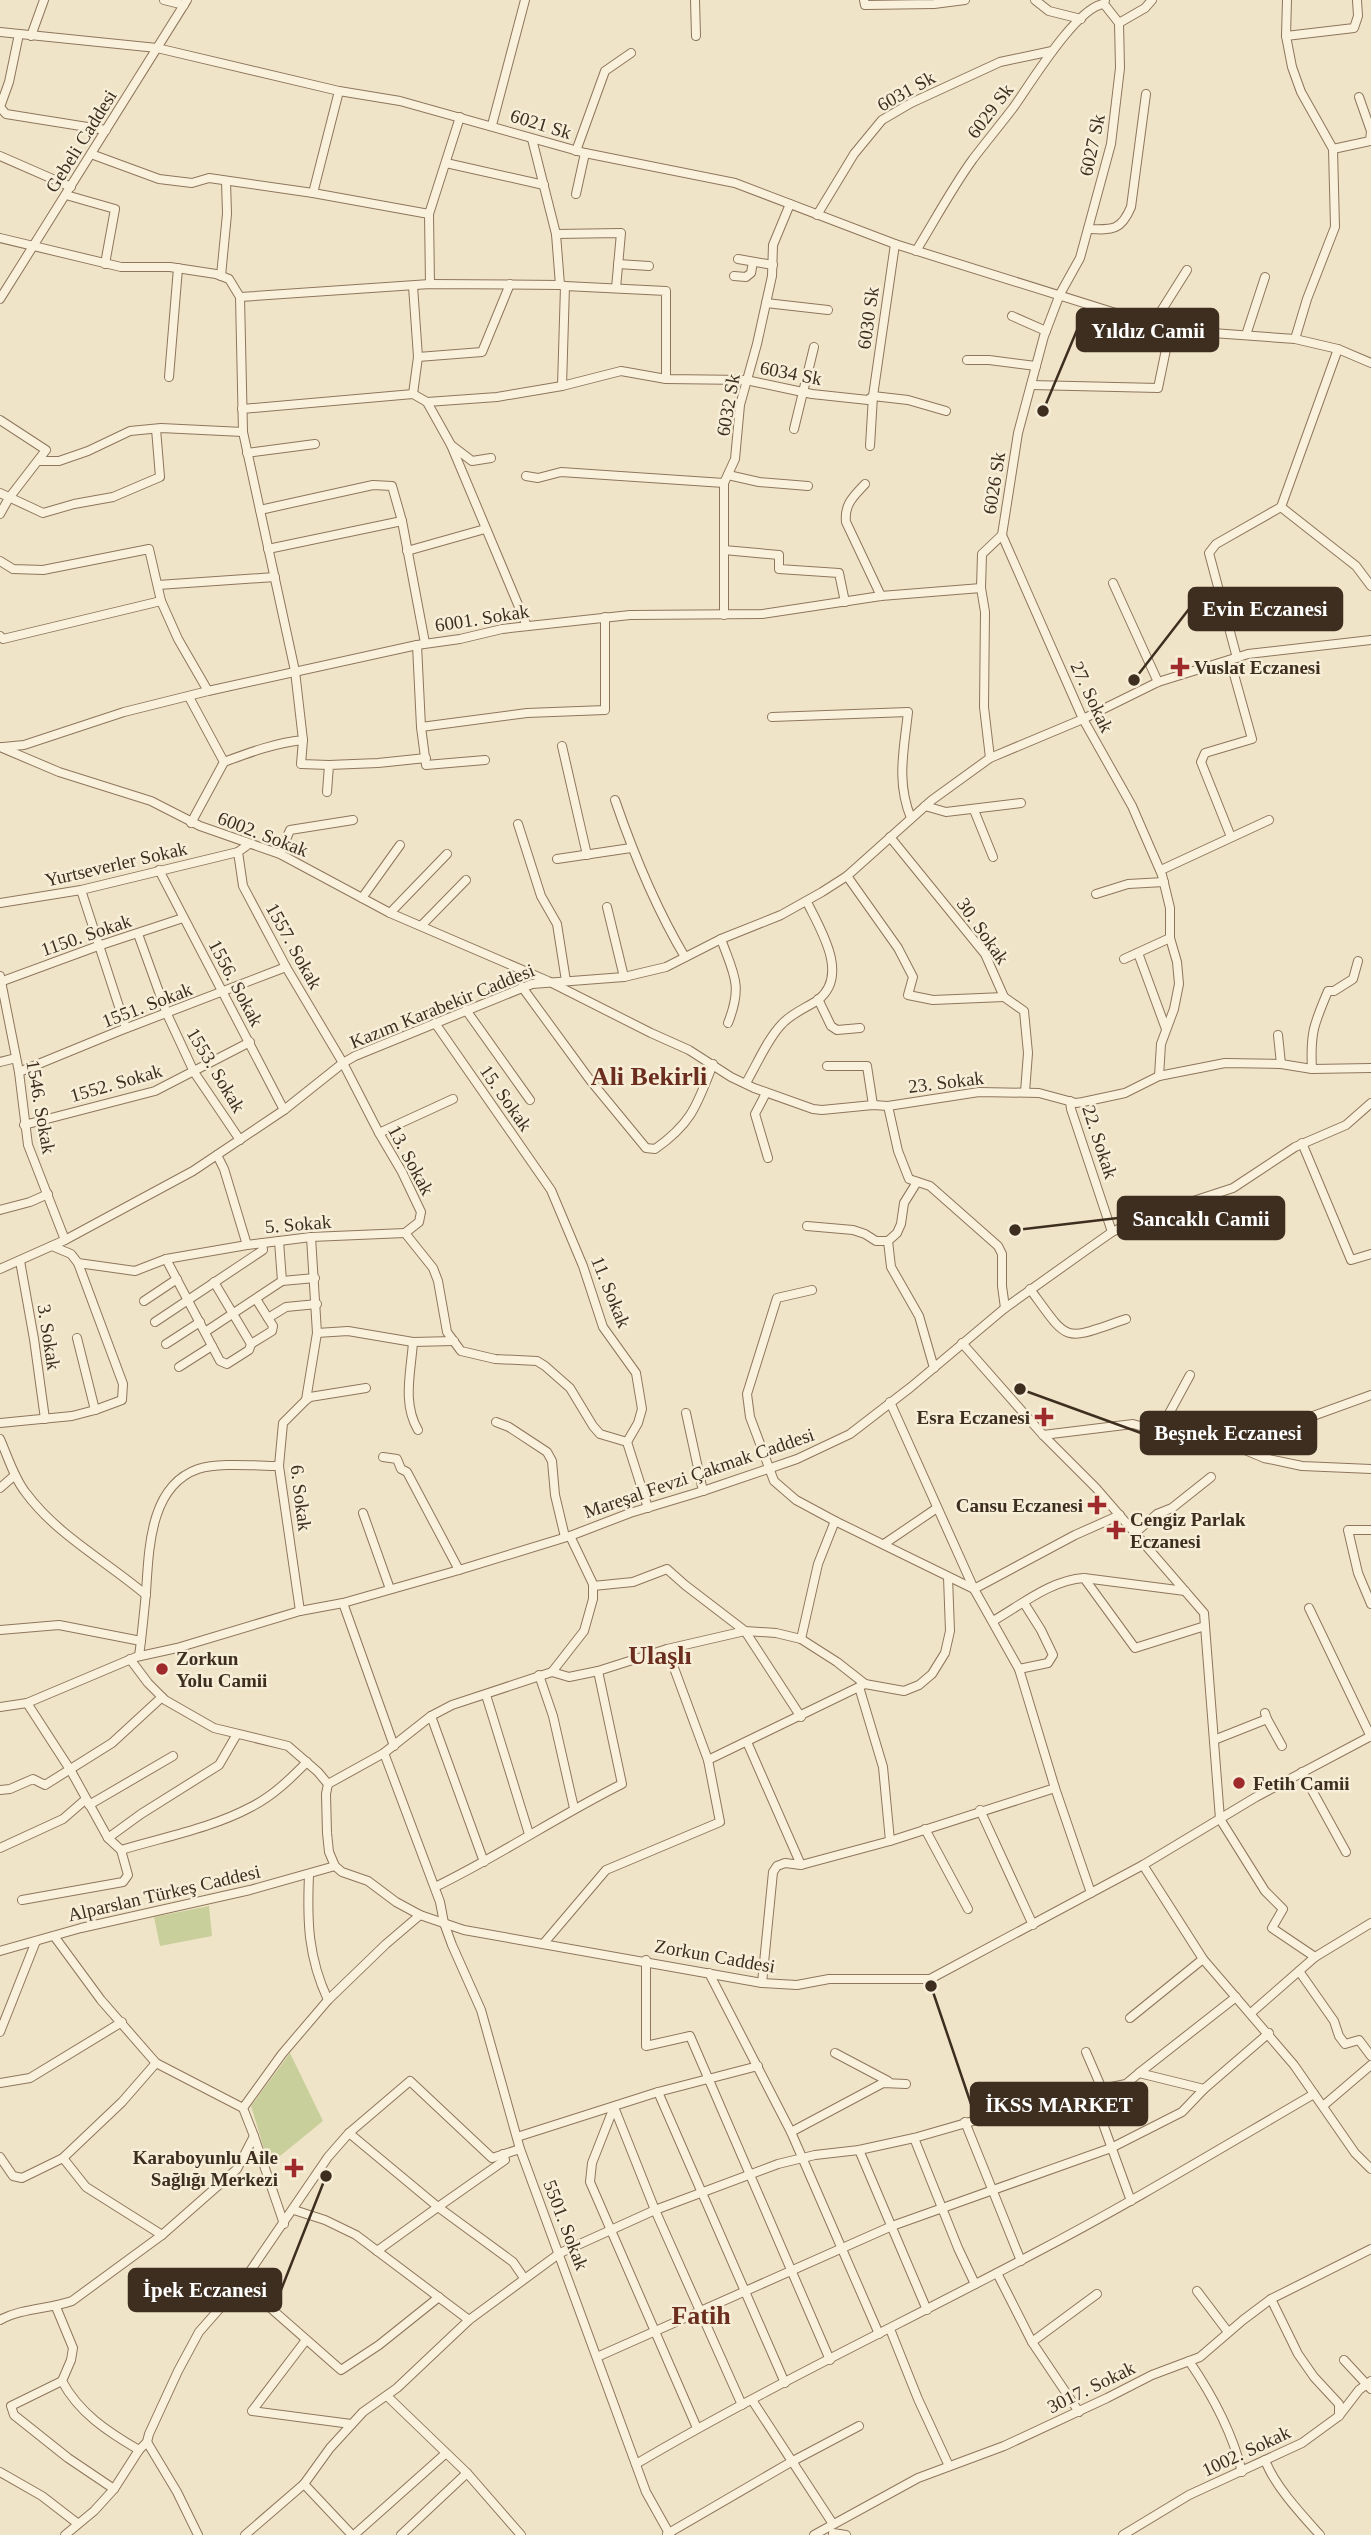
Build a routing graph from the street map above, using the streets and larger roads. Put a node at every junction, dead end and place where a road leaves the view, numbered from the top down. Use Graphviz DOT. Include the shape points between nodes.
graph roads {
  1 [pos="44,0"];
  2 [pos="164,0"];
  3 [pos="525,0"];
  4 [pos="695,0"];
  5 [pos="864,0"];
  6 [pos="965,0"];
  7 [pos="1035,0"];
  8 [pos="1152,0"];
  9 [pos="1287,0"];
  10 [pos="1357,0"];
  11 [pos="186,2"];
  12 [pos="1105,2"];
  13 [pos="1081,19"];
  14 [pos="1119,23"];
  15 [pos="0,32"];
  16 [pos="19,34"];
  17 [pos="31,36"];
  18 [pos="1286,36"];
  19 [pos="696,37"];
  20 [pos="158,48"];
  21 [pos="1052,51"];
  22 [pos="631,54"];
  23 [pos="339,90"];
  24 [pos="1146,94"];
  25 [pos="1359,97"];
  26 [pos="460,117"];
  27 [pos="492,125"];
  28 [pos="106,130"];
  29 [pos="531,139"];
  30 [pos="1333,149"];
  31 [pos="581,152"];
  32 [pos="92,154"];
  33 [pos="0,156"];
  34 [pos="446,163"];
  35 [pos="226,181"];
  36 [pos="544,185"];
  37 [pos="68,191"];
  38 [pos="313,193"];
  39 [pos="576,194"];
  40 [pos="790,204"];
  41 [pos="429,214"];
  42 [pos="817,215"];
  43 [pos="1088,229"];
  44 [pos="556,234"];
  45 [pos="0,238"];
  46 [pos="895,244"];
  47 [pos="33,247"];
  48 [pos="916,251"];
  49 [pos="738,259"];
  50 [pos="754,262"];
  51 [pos="105,264"];
  52 [pos="618,264"];
  53 [pos="773,265"];
  54 [pos="649,266"];
  55 [pos="178,268"];
  56 [pos="1187,270"];
  57 [pos="221,276"];
  58 [pos="734,276"];
  59 [pos="1265,277"];
  60 [pos="430,284"];
  61 [pos="510,284"];
  62 [pos="562,285"];
  63 [pos="413,286"];
  64 [pos="616,288"];
  65 [pos="1060,295"];
  66 [pos="240,297"];
  67 [pos="0,299"];
  68 [pos="766,303"];
  69 [pos="828,310"];
  70 [pos="1012,316"];
  71 [pos="1153,324"];
  72 [pos="1170,330"];
  73 [pos="1046,331"];
  74 [pos="1246,335"];
  75 [pos="1295,339"];
  76 [pos="814,347"];
  77 [pos="1338,349"];
  78 [pos="418,357"];
  79 [pos="967,360"];
  80 [pos="1371,363"];
  81 [pos="1036,366"];
  82 [pos="169,377"];
  83 [pos="666,379"];
  84 [pos="746,380"];
  85 [pos="1031,385"];
  86 [pos="562,386"];
  87 [pos="803,392"];
  88 [pos="413,394"];
  89 [pos="871,398"];
  90 [pos="427,402"];
  91 [pos="242,409"];
  92 [pos="946,411"];
  93 [pos="0,420"];
  94 [pos="156,429"];
  95 [pos="794,429"];
  96 [pos="243,432"];
  97 [pos="315,444"];
  98 [pos="451,445"];
  99 [pos="870,446"];
  100 [pos="247,453"];
  101 [pos="491,458"];
  102 [pos="39,461"];
  103 [pos="526,476"];
  104 [pos="726,479"];
  105 [pos="865,484"];
  106 [pos="808,486"];
  107 [pos="0,493"];
  108 [pos="9,498"];
  109 [pos="1281,507"];
  110 [pos="260,510"];
  111 [pos="0,514"];
  112 [pos="402,521"];
  113 [pos="485,529"];
  114 [pos="1002,535"];
  115 [pos="268,549"];
  116 [pos="724,550"];
  117 [pos="407,551"];
  118 [pos="0,561"];
  119 [pos="275,577"];
  120 [pos="1113,583"];
  121 [pos="158,585"];
  122 [pos="1371,586"];
  123 [pos="981,588"];
  124 [pos="881,596"];
  125 [pos="161,601"];
  126 [pos="845,602"];
  127 [pos="724,615"];
  128 [pos="605,617"];
  129 [pos="527,626"];
  130 [pos="0,636"];
  131 [pos="1371,640"];
  132 [pos="421,644"];
  133 [pos="1233,659"];
  134 [pos="295,671"];
  135 [pos="1158,682"];
  136 [pos="208,691"];
  137 [pos="189,697"];
  138 [pos="772,717"];
  139 [pos="1083,719"];
  140 [pos="421,727"];
  141 [pos="303,740"];
  142 [pos="562,746"];
  143 [pos="0,747"];
  144 [pos="426,758"];
  145 [pos="990,758"];
  146 [pos="485,760"];
  147 [pos="225,762"];
  148 [pos="329,765"];
  149 [pos="327,792"];
  150 [pos="615,800"];
  151 [pos="1021,803"];
  152 [pos="925,806"];
  153 [pos="974,810"];
  154 [pos="911,818"];
  155 [pos="1269,820"];
  156 [pos="353,821"];
  157 [pos="191,822"];
  158 [pos="518,824"];
  159 [pos="890,837"];
  160 [pos="1231,837"];
  161 [pos="249,844"];
  162 [pos="400,845"];
  163 [pos="631,848"];
  164 [pos="238,852"];
  165 [pos="280,854"];
  166 [pos="447,854"];
  167 [pos="587,855"];
  168 [pos="993,857"];
  169 [pos="557,859"];
  170 [pos="159,870"];
  171 [pos="1161,870"];
  172 [pos="847,876"];
  173 [pos="466,880"];
  174 [pos="1164,882"];
  175 [pos="80,890"];
  176 [pos="1096,894"];
  177 [pos="362,898"];
  178 [pos="807,902"];
  179 [pos="0,904"];
  180 [pos="607,907"];
  181 [pos="390,913"];
  182 [pos="183,918"];
  183 [pos="421,926"];
  184 [pos="138,934"];
  185 [pos="1170,938"];
  186 [pos="721,939"];
  187 [pos="98,946"];
  188 [pos="1138,953"];
  189 [pos="685,957"];
  190 [pos="1124,960"];
  191 [pos="1358,961"];
  192 [pos="286,967"];
  193 [pos="624,977"];
  194 [pos="1,980"];
  195 [pos="548,981"];
  196 [pos="566,981"];
  197 [pos="522,987"];
  198 [pos="224,992"];
  199 [pos="1004,997"];
  200 [pos="818,999"];
  201 [pos="466,1010"];
  202 [pos="167,1014"];
  203 [pos="435,1023"];
  204 [pos="728,1023"];
  205 [pos="126,1028"];
  206 [pos="860,1028"];
  207 [pos="1166,1029"];
  208 [pos="1278,1035"];
  209 [pos="250,1042"];
  210 [pos="16,1058"];
  211 [pos="0,1062"];
  212 [pos="343,1063"];
  213 [pos="713,1064"];
  214 [pos="1281,1064"];
  215 [pos="827,1066"];
  216 [pos="1371,1068"];
  217 [pos="1312,1069"];
  218 [pos="19,1072"];
  219 [pos="194,1072"];
  220 [pos="1159,1076"];
  221 [pos="746,1083"];
  222 [pos="1025,1092"];
  223 [pos="766,1093"];
  224 [pos="453,1100"];
  225 [pos="530,1100"];
  226 [pos="1070,1101"];
  227 [pos="1371,1103"];
  228 [pos="873,1105"];
  229 [pos="888,1106"];
  230 [pos="284,1110"];
  231 [pos="24,1125"];
  232 [pos="379,1133"];
  233 [pos="240,1140"];
  234 [pos="1302,1143"];
  235 [pos="217,1156"];
  236 [pos="768,1158"];
  237 [pos="917,1182"];
  238 [pos="551,1191"];
  239 [pos="48,1194"];
  240 [pos="0,1210"];
  241 [pos="807,1226"];
  242 [pos="1112,1232"];
  243 [pos="405,1233"];
  244 [pos="312,1237"];
  245 [pos="65,1240"];
  246 [pos="279,1241"];
  247 [pos="888,1241"];
  248 [pos="262,1243"];
  249 [pos="247,1245"];
  250 [pos="52,1246"];
  251 [pos="1371,1254"];
  252 [pos="166,1259"];
  253 [pos="20,1261"];
  254 [pos="78,1263"];
  255 [pos="0,1269"];
  256 [pos="315,1278"];
  257 [pos="177,1279"];
  258 [pos="282,1281"];
  259 [pos="214,1282"];
  260 [pos="1030,1289"];
  261 [pos="811,1290"];
  262 [pos="256,1299"];
  263 [pos="188,1300"];
  264 [pos="144,1301"];
  265 [pos="317,1304"];
  266 [pos="1005,1308"];
  267 [pos="233,1314"];
  268 [pos="268,1318"];
  269 [pos="1126,1319"];
  270 [pos="155,1322"];
  271 [pos="200,1322"];
  272 [pos="205,1332"];
  273 [pos="317,1333"];
  274 [pos="77,1338"];
  275 [pos="454,1341"];
  276 [pos="413,1342"];
  277 [pos="962,1343"];
  278 [pos="166,1344"];
  279 [pos="251,1344"];
  280 [pos="212,1346"];
  281 [pos="179,1367"];
  282 [pos="934,1368"];
  283 [pos="1190,1375"];
  284 [pos="366,1388"];
  285 [pos="1371,1395"];
  286 [pos="306,1400"];
  287 [pos="890,1402"];
  288 [pos="94,1407"];
  289 [pos="686,1413"];
  290 [pos="45,1419"];
  291 [pos="496,1422"];
  292 [pos="0,1423"];
  293 [pos="418,1430"];
  294 [pos="1158,1432"];
  295 [pos="1043,1436"];
  296 [pos="0,1439"];
  297 [pos="627,1442"];
  298 [pos="1233,1445"];
  299 [pos="383,1457"];
  300 [pos="278,1466"];
  301 [pos="769,1468"];
  302 [pos="1371,1469"];
  303 [pos="15,1475"];
  304 [pos="1210,1477"];
  305 [pos="0,1488"];
  306 [pos="703,1491"];
  307 [pos="648,1508"];
  308 [pos="937,1508"];
  309 [pos="363,1513"];
  310 [pos="1120,1515"];
  311 [pos="835,1521"];
  312 [pos="1371,1530"];
  313 [pos="1135,1533"];
  314 [pos="567,1536"];
  315 [pos="884,1544"];
  316 [pos="459,1570"];
  317 [pos="948,1577"];
  318 [pos="1084,1578"];
  319 [pos="593,1586"];
  320 [pos="390,1589"];
  321 [pos="975,1589"];
  322 [pos="1186,1591"];
  323 [pos="146,1595"];
  324 [pos="343,1603"];
  325 [pos="1024,1603"];
  326 [pos="1371,1604"];
  327 [pos="1309,1608"];
  328 [pos="300,1611"];
  329 [pos="993,1621"];
  330 [pos="1205,1626"];
  331 [pos="0,1630"];
  332 [pos="745,1631"];
  333 [pos="801,1639"];
  334 [pos="141,1640"];
  335 [pos="667,1649"];
  336 [pos="135,1657"];
  337 [pos="1019,1669"];
  338 [pos="551,1671"];
  339 [pos="598,1671"];
  340 [pos="539,1675"];
  341 [pos="862,1686"];
  342 [pos="486,1695"];
  343 [pos="162,1697"];
  344 [pos="27,1703"];
  345 [pos="0,1707"];
  346 [pos="431,1716"];
  347 [pos="801,1717"];
  348 [pos="237,1734"];
  349 [pos="1370,1736"];
  350 [pos="1214,1740"];
  351 [pos="747,1742"];
  352 [pos="394,1746"];
  353 [pos="1282,1746"];
  354 [pos="384,1753"];
  355 [pos="173,1756"];
  356 [pos="708,1760"];
  357 [pos="307,1762"];
  358 [pos="71,1771"];
  359 [pos="1302,1772"];
  360 [pos="328,1784"];
  361 [pos="1055,1788"];
  362 [pos="0,1790"];
  363 [pos="88,1802"];
  364 [pos="574,1808"];
  365 [pos="980,1810"];
  366 [pos="1220,1819"];
  367 [pos="925,1829"];
  368 [pos="528,1834"];
  369 [pos="108,1838"];
  370 [pos="890,1841"];
  371 [pos="0,1849"];
  372 [pos="121,1850"];
  373 [pos="1346,1852"];
  374 [pos="484,1862"];
  375 [pos="801,1865"];
  376 [pos="1143,1865"];
  377 [pos="335,1866"];
  378 [pos="309,1875"];
  379 [pos="435,1887"];
  380 [pos="1091,1893"];
  381 [pos="22,1900"];
  382 [pos="968,1909"];
  383 [pos="420,1915"];
  384 [pos="444,1923"];
  385 [pos="1371,1923"];
  386 [pos="1033,1925"];
  387 [pos="54,1936"];
  388 [pos="36,1941"];
  389 [pos="544,1943"];
  390 [pos="0,1951"];
  391 [pos="1315,1957"];
  392 [pos="1203,1959"];
  393 [pos="646,1961"];
  394 [pos="1299,1971"];
  395 [pos="709,1973"];
  396 [pos="762,1983"];
  397 [pos="1236,1997"];
  398 [pos="328,2000"];
  399 [pos="1251,2012"];
  400 [pos="1130,2018"];
  401 [pos="122,2022"];
  402 [pos="0,2032"];
  403 [pos="1269,2034"];
  404 [pos="1086,2052"];
  405 [pos="835,2053"];
  406 [pos="1371,2056"];
  407 [pos="156,2063"];
  408 [pos="1371,2065"];
  409 [pos="758,2066"];
  410 [pos="1139,2073"];
  411 [pos="708,2079"];
  412 [pos="0,2083"];
  413 [pos="891,2083"];
  414 [pos="906,2084"];
  415 [pos="1102,2088"];
  416 [pos="1204,2089"];
  417 [pos="1091,2091"];
  418 [pos="658,2092"];
  419 [pos="1314,2094"];
  420 [pos="1323,2106"];
  421 [pos="614,2107"];
  422 [pos="243,2108"];
  423 [pos="965,2122"];
  424 [pos="791,2132"];
  425 [pos="349,2133"];
  426 [pos="254,2136"];
  427 [pos="517,2137"];
  428 [pos="914,2138"];
  429 [pos="1111,2148"];
  430 [pos="520,2149"];
  431 [pos="859,2150"];
  432 [pos="503,2154"];
  433 [pos="0,2157"];
  434 [pos="63,2158"];
  435 [pos="802,2159"];
  436 [pos="1371,2169"];
  437 [pos="748,2174"];
  438 [pos="992,2190"];
  439 [pos="702,2192"];
  440 [pos="1131,2201"];
  441 [pos="438,2207"];
  442 [pos="294,2210"];
  443 [pos="656,2210"];
  444 [pos="943,2210"];
  445 [pos="284,2224"];
  446 [pos="892,2226"];
  447 [pos="612,2228"];
  448 [pos="162,2235"];
  449 [pos="840,2248"];
  450 [pos="1371,2249"];
  451 [pos="377,2251"];
  452 [pos="560,2253"];
  453 [pos="1021,2261"];
  454 [pos="790,2271"];
  455 [pos="998,2273"];
  456 [pos="524,2278"];
  457 [pos="242,2283"];
  458 [pos="975,2284"];
  459 [pos="745,2291"];
  460 [pos="1197,2291"];
  461 [pos="1097,2294"];
  462 [pos="439,2297"];
  463 [pos="1272,2300"];
  464 [pos="56,2307"];
  465 [pos="927,2310"];
  466 [pos="701,2311"];
  467 [pos="0,2320"];
  468 [pos="469,2320"];
  469 [pos="890,2329"];
  470 [pos="1228,2332"];
  471 [pos="656,2333"];
  472 [pos="879,2334"];
  473 [pos="306,2340"];
  474 [pos="1032,2342"];
  475 [pos="597,2357"];
  476 [pos="830,2360"];
  477 [pos="1344,2360"];
  478 [pos="1189,2361"];
  479 [pos="62,2381"];
  480 [pos="785,2383"];
  481 [pos="1370,2384"];
  482 [pos="387,2396"];
  483 [pos="752,2400"];
  484 [pos="742,2405"];
  485 [pos="1079,2412"];
  486 [pos="1339,2416"];
  487 [pos="351,2424"];
  488 [pos="859,2426"];
  489 [pos="696,2428"];
  490 [pos="147,2442"];
  491 [pos="139,2450"];
  492 [pos="445,2454"];
  493 [pos="1265,2460"];
  494 [pos="791,2462"];
  495 [pos="636,2464"];
  496 [pos="949,2466"];
  497 [pos="0,2472"];
  498 [pos="1242,2472"];
  499 [pos="467,2473"];
  500 [pos="304,2484"];
  501 [pos="114,2489"];
  502 [pos="77,2523"];
  503 [pos="832,2530"];
  504 [pos="1314,2533"];
  505 [pos="668,2534"];
  506 [pos="65,2535"];
  507 [pos="198,2535"];
  508 [pos="245,2535"];
  509 [pos="353,2535"];
  510 [pos="401,2535"];
  511 [pos="521,2535"];
  512 [pos="814,2535"];
  513 [pos="846,2535"];
  514 [pos="1123,2535"];
  1 -- 17 [label="street"];
  2 -- 11 [label="street"];
  3 -- 27 [label="street"];
  4 -- 19 [label="street"];
  5 -- 6 [label="street" via="865,5"];
  7 -- 13 [label="street" via="1049,11"];
  8 -- 14 [label="street"];
  9 -- 18 [label="street"];
  10 -- 18 [label="street" via="1354,28"];
  11 -- 20 [label="street, Gebeli Caddesi"];
  12 -- 13 [label="street, 6029 Sk"];
  12 -- 14 [label="street"];
  13 -- 21 [label="street, 6029 Sk"];
  14 -- 43 [label="street, 6027 Sk" via="1120,68 1111,144"];
  15 -- 16 [label="street, 6021 Sk"];
  16 -- 17 [label="street, 6021 Sk"];
  16 -- 28 [label="street" via="0,107 6,114"];
  17 -- 20 [label="street, 6021 Sk"];
  18 -- 30 [label="street" via="1301,92"];
  20 -- 23 [label="street, 6021 Sk"];
  20 -- 28 [label="street, Gebeli Caddesi"];
  21 -- 42 [label="street, 6031 Sk" via="1000,62 882,120 854,153"];
  21 -- 48 [label="street, 6029 Sk" via="972,161"];
  22 -- 31 [label="street" via="605,71"];
  23 -- 26 [label="street, 6021 Sk"];
  23 -- 38 [label="street"];
  24 -- 43 [label="street" via="1131,207 1124,222 1110,230"];
  25 -- 30 [label="street" via="1370,141"];
  26 -- 27 [label="street, 6021 Sk"];
  26 -- 34 [label="street"];
  27 -- 29 [label="street, 6021 Sk"];
  28 -- 32 [label="street, Gebeli Caddesi"];
  29 -- 31 [label="street, 6021 Sk"];
  29 -- 36 [label="street"];
  30 -- 75 [label="street" via="1335,227"];
  31 -- 39 [label="street"];
  31 -- 40 [label="street, 6021 Sk" via="735,183"];
  32 -- 35 [label="street" via="159,178 192,183 209,178"];
  32 -- 37 [label="street, Gebeli Caddesi"];
  33 -- 37 [label="street"];
  34 -- 36 [label="street"];
  34 -- 41 [label="street"];
  35 -- 38 [label="street"];
  35 -- 57 [label="street"];
  36 -- 44 [label="street"];
  37 -- 47 [label="street, Gebeli Caddesi"];
  37 -- 51 [label="street" via="114,209"];
  38 -- 41 [label="street"];
  40 -- 42 [label="street, 6021 Sk"];
  40 -- 53 [label="street, 6032 Sk" via="773,245"];
  41 -- 60 [label="street"];
  42 -- 46 [label="street, 6021 Sk"];
  43 -- 65 [label="street, 6027 Sk" via="1080,258"];
  44 -- 52 [label="street" via="621,233"];
  44 -- 62 [label="street"];
  45 -- 47 [label="street"];
  46 -- 48 [label="street, 6021 Sk"];
  46 -- 89 [label="street, 6030 Sk"];
  47 -- 51 [label="street"];
  47 -- 67 [label="street, Gebeli Caddesi"];
  48 -- 65 [label="street, 6021 Sk"];
  49 -- 50 [label="street"];
  50 -- 53 [label="street"];
  50 -- 58 [label="street" via="746,277"];
  51 -- 55 [label="street"];
  52 -- 54 [label="street"];
  52 -- 64 [label="street"];
  53 -- 68 [label="street, 6032 Sk"];
  55 -- 57 [label="street"];
  55 -- 82 [label="street"];
  56 -- 71 [label="street"];
  57 -- 66 [label="street" via="229,279"];
  59 -- 74 [label="street"];
  60 -- 61 [label="street"];
  60 -- 63 [label="street"];
  61 -- 62 [label="street"];
  61 -- 78 [label="street" via="482,352"];
  62 -- 64 [label="street"];
  62 -- 86 [label="street"];
  63 -- 66 [label="street"];
  63 -- 78 [label="street"];
  64 -- 83 [label="street" via="666,291"];
  65 -- 71 [label="street, 6021 Sk"];
  65 -- 73 [label="street, 6026 Sk"];
  66 -- 91 [label="street"];
  68 -- 69 [label="street"];
  68 -- 84 [label="street, 6032 Sk"];
  70 -- 73 [label="street"];
  71 -- 72 [label="street, 6021 Sk"];
  72 -- 74 [label="street, 6021 Sk"];
  72 -- 85 [label="street" via="1158,388"];
  73 -- 81 [label="street, 6026 Sk"];
  74 -- 75 [label="street, 6021 Sk"];
  75 -- 77 [label="street, 6021 Sk"];
  76 -- 87 [label="street"];
  77 -- 80 [label="street, 6021 Sk"];
  77 -- 109 [label="street"];
  78 -- 88 [label="street"];
  79 -- 81 [label="street"];
  81 -- 85 [label="street, 6026 Sk"];
  83 -- 84 [label="street, 6034 Sk"];
  83 -- 86 [label="street, 6034 Sk" via="621,371"];
  84 -- 87 [label="street, 6034 Sk"];
  84 -- 104 [label="street, 6032 Sk" via="735,459"];
  85 -- 114 [label="street, 6026 Sk" via="1018,433"];
  86 -- 90 [label="street, 6034 Sk"];
  87 -- 89 [label="street, 6034 Sk"];
  87 -- 95 [label="street"];
  88 -- 90 [label="street"];
  88 -- 91 [label="street"];
  89 -- 92 [label="street, 6034 Sk" via="908,400"];
  89 -- 99 [label="street, 6030 Sk"];
  90 -- 98 [label="street"];
  91 -- 96 [label="street"];
  93 -- 102 [label="street" via="46,450"];
  94 -- 96 [label="street"];
  94 -- 102 [label="street" via="130,431 59,461"];
  94 -- 108 [label="street" via="160,477 113,497 43,513"];
  96 -- 100 [label="street"];
  97 -- 100 [label="street"];
  98 -- 101 [label="street" via="472,461"];
  98 -- 113 [label="street"];
  100 -- 110 [label="street"];
  102 -- 108 [label="street"];
  103 -- 104 [label="street" via="561,472"];
  104 -- 106 [label="street"];
  104 -- 116 [label="street, 6032 Sk"];
  105 -- 124 [label="street" via="850,500 846,522"];
  107 -- 108 [label="street"];
  108 -- 111 [label="street"];
  109 -- 122 [label="street" via="1356,566"];
  109 -- 133 [label="street" via="1216,544 1209,554"];
  110 -- 112 [label="street" via="373,485 392,486"];
  110 -- 115 [label="street"];
  112 -- 115 [label="street"];
  112 -- 117 [label="street"];
  113 -- 117 [label="street"];
  113 -- 129 [label="street"];
  114 -- 123 [label="street, 6026 Sk" via="982,554"];
  114 -- 139 [label="street, 27. Sokak"];
  115 -- 119 [label="street"];
  116 -- 126 [label="street" via="779,555 779,569 839,573"];
  116 -- 127 [label="street, 6032 Sk"];
  117 -- 132 [label="street"];
  118 -- 121 [label="street" via="13,569 43,570 149,549"];
  119 -- 121 [label="street"];
  119 -- 134 [label="street"];
  120 -- 135 [label="street"];
  121 -- 125 [label="street"];
  123 -- 124 [label="street, 6001. Sokak"];
  123 -- 145 [label="street, 6026 Sk"];
  124 -- 126 [label="street, 6001. Sokak"];
  125 -- 130 [label="street" via="3,639"];
  125 -- 136 [label="street"];
  126 -- 127 [label="street, 6001. Sokak"];
  127 -- 128 [label="street, 6001. Sokak"];
  128 -- 129 [label="street, 6001. Sokak"];
  128 -- 140 [label="street" via="605,710 527,713"];
  129 -- 132 [label="street, 6001. Sokak"];
  131 -- 133 [label="street, Kazım Karabekir Caddesi"];
  132 -- 134 [label="street, 6001. Sokak"];
  132 -- 140 [label="street"];
  133 -- 135 [label="street, Kazım Karabekir Caddesi"];
  133 -- 160 [label="street" via="1251,741 1205,753 1201,759"];
  134 -- 136 [label="street, 6001. Sokak"];
  134 -- 141 [label="street"];
  135 -- 139 [label="street, Kazım Karabekir Caddesi"];
  136 -- 137 [label="street, 6001. Sokak"];
  137 -- 143 [label="street, 6001. Sokak" via="124,712 24,745"];
  137 -- 147 [label="street"];
  138 -- 154 [label="street" via="908,712 901,782"];
  139 -- 145 [label="street, Kazım Karabekir Caddesi"];
  139 -- 171 [label="street, 27. Sokak" via="1132,806"];
  140 -- 144 [label="street"];
  141 -- 147 [label="street" via="263,747"];
  141 -- 148 [label="street" via="301,764"];
  142 -- 167 [label="street"];
  143 -- 157 [label="street, 6002. Sokak" via="151,802"];
  144 -- 146 [label="street" via="426,765"];
  144 -- 148 [label="street"];
  145 -- 152 [label="street, Kazım Karabekir Caddesi"];
  147 -- 157 [label="street"];
  148 -- 149 [label="street"];
  150 -- 163 [label="street"];
  151 -- 153 [label="street"];
  152 -- 153 [label="street" via="946,812"];
  152 -- 154 [label="street, Kazım Karabekir Caddesi"];
  153 -- 168 [label="street"];
  154 -- 159 [label="street, Kazım Karabekir Caddesi"];
  155 -- 160 [label="street"];
  156 -- 165 [label="street" via="290,830"];
  157 -- 161 [label="street, 6002. Sokak"];
  158 -- 196 [label="street" via="541,896 557,924"];
  159 -- 172 [label="street, Kazım Karabekir Caddesi"];
  159 -- 199 [label="street, 30. Sokak" via="985,954"];
  160 -- 171 [label="street"];
  161 -- 164 [label="street"];
  161 -- 165 [label="street, 6002. Sokak"];
  162 -- 177 [label="street"];
  163 -- 167 [label="street"];
  163 -- 189 [label="street"];
  164 -- 170 [label="street, Yurtseverler Sokak"];
  164 -- 192 [label="street, 1557. Sokak" via="243,886"];
  165 -- 177 [label="street, 6002. Sokak"];
  166 -- 181 [label="street"];
  167 -- 169 [label="street"];
  170 -- 175 [label="street, Yurtseverler Sokak"];
  170 -- 182 [label="street, 1556. Sokak"];
  171 -- 174 [label="street, 27. Sokak"];
  172 -- 178 [label="street, Kazım Karabekir Caddesi"];
  172 -- 199 [label="street" via="913,976 908,995 943,1000"];
  173 -- 183 [label="street"];
  174 -- 176 [label="street" via="1128,884"];
  174 -- 185 [label="street, 27. Sokak"];
  175 -- 179 [label="street, Yurtseverler Sokak"];
  175 -- 187 [label="street"];
  177 -- 181 [label="street, 6002. Sokak"];
  178 -- 186 [label="street, Kazım Karabekir Caddesi"];
  178 -- 200 [label="street" via="832,961 830,982"];
  180 -- 193 [label="street"];
  181 -- 183 [label="street, 6002. Sokak"];
  182 -- 184 [label="street, 1150. Sokak"];
  182 -- 198 [label="street, 1556. Sokak"];
  183 -- 195 [label="street, 6002. Sokak"];
  184 -- 187 [label="street, 1150. Sokak"];
  184 -- 202 [label="street, 1553. Sokak"];
  185 -- 188 [label="street"];
  185 -- 207 [label="street, 27. Sokak" via="1179,984"];
  186 -- 189 [label="street, Kazım Karabekir Caddesi"];
  186 -- 204 [label="street" via="737,982"];
  187 -- 194 [label="street, 1150. Sokak"];
  187 -- 205 [label="street"];
  188 -- 190 [label="street"];
  188 -- 207 [label="street"];
  189 -- 193 [label="street, Kazım Karabekir Caddesi" via="657,971"];
  191 -- 217 [label="street" via="1353,979 1328,991 1311,1040"];
  192 -- 198 [label="street, 1551. Sokak"];
  192 -- 212 [label="street, 1557. Sokak"];
  193 -- 196 [label="street, Kazım Karabekir Caddesi"];
  194 -- 210 [label="street, 1546. Sokak"];
  195 -- 196 [label="street, Kazım Karabekir Caddesi"];
  195 -- 197 [label="street, Kazım Karabekir Caddesi"];
  195 -- 213 [label="street, 23. Sokak"];
  197 -- 201 [label="street, Kazım Karabekir Caddesi"];
  197 -- 213 [label="street" via="646,1148 655,1149 680,1130 697,1105"];
  198 -- 202 [label="street, 1551. Sokak"];
  198 -- 209 [label="street, 1556. Sokak"];
  199 -- 222 [label="street, 30. Sokak" via="1024,1011"];
  200 -- 206 [label="street" via="831,1026 837,1030"];
  200 -- 221 [label="street" via="780,1026"];
  201 -- 203 [label="street, Kazım Karabekir Caddesi"];
  201 -- 225 [label="street"];
  202 -- 205 [label="street, 1551. Sokak"];
  202 -- 219 [label="street, 1553. Sokak"];
  203 -- 212 [label="street, Kazım Karabekir Caddesi"];
  203 -- 238 [label="street, 15. Sokak"];
  205 -- 218 [label="street, 1551. Sokak"];
  207 -- 220 [label="street, 27. Sokak"];
  208 -- 214 [label="street"];
  209 -- 219 [label="street, 1552. Sokak"];
  209 -- 230 [label="street, 1556. Sokak"];
  210 -- 211 [label="street"];
  210 -- 218 [label="street, 1546. Sokak"];
  212 -- 230 [label="street, Kazım Karabekir Caddesi"];
  212 -- 232 [label="street, 13. Sokak"];
  213 -- 221 [label="street, 23. Sokak"];
  214 -- 217 [label="street, 23. Sokak"];
  214 -- 220 [label="street, 23. Sokak" via="1225,1063"];
  215 -- 228 [label="street" via="867,1066"];
  216 -- 217 [label="street, 23. Sokak"];
  218 -- 231 [label="street, 1546. Sokak"];
  219 -- 231 [label="street, 1552. Sokak" via="143,1095"];
  219 -- 233 [label="street, 1553. Sokak"];
  220 -- 226 [label="street, 23. Sokak" via="1125,1093"];
  221 -- 223 [label="street, 23. Sokak"];
  222 -- 226 [label="street, 23. Sokak"];
  222 -- 229 [label="street, 23. Sokak" via="979,1092"];
  223 -- 228 [label="street, 23. Sokak" via="822,1110"];
  223 -- 236 [label="street" via="755,1114"];
  224 -- 232 [label="street"];
  226 -- 242 [label="street, 22. Sokak"];
  227 -- 234 [label="street, Mareşal Fevzi Çakmak Caddesi" via="1346,1125"];
  228 -- 229 [label="street, 23. Sokak"];
  229 -- 237 [label="street" via="902,1160 909,1178"];
  230 -- 233 [label="street, Kazım Karabekir Caddesi"];
  231 -- 239 [label="street, 1546. Sokak"];
  232 -- 243 [label="street, 13. Sokak" via="421,1213 419,1222"];
  233 -- 235 [label="street, Kazım Karabekir Caddesi"];
  234 -- 242 [label="street, Mareşal Fevzi Çakmak Caddesi" via="1226,1191 1175,1202"];
  234 -- 251 [label="street" via="1351,1260"];
  235 -- 245 [label="street, Kazım Karabekir Caddesi"];
  235 -- 249 [label="street, 5. Sokak"];
  237 -- 247 [label="street" via="904,1203 897,1233"];
  237 -- 266 [label="street" via="939,1193 998,1246"];
  238 -- 297 [label="street, 11. Sokak" via="603,1326 636,1373 642,1409"];
  239 -- 240 [label="street"];
  239 -- 245 [label="street, 1546. Sokak"];
  241 -- 247 [label="street" via="853,1230 876,1241"];
  242 -- 260 [label="street, Mareşal Fevzi Çakmak Caddesi"];
  243 -- 244 [label="street, 5. Sokak"];
  243 -- 275 [label="street" via="433,1268 447,1332"];
  244 -- 246 [label="street, 5. Sokak"];
  244 -- 256 [label="street"];
  245 -- 250 [label="street, Kazım Karabekir Caddesi"];
  246 -- 248 [label="street, 5. Sokak"];
  246 -- 258 [label="street"];
  247 -- 282 [label="street" via="891,1267 919,1316"];
  248 -- 249 [label="street, 5. Sokak"];
  248 -- 259 [label="street" via="263,1250"];
  249 -- 252 [label="street"];
  250 -- 253 [label="street, Kazım Karabekir Caddesi"];
  250 -- 254 [label="street" via="71,1254"];
  252 -- 254 [label="street" via="135,1271"];
  252 -- 257 [label="street"];
  253 -- 255 [label="street, Kazım Karabekir Caddesi"];
  253 -- 290 [label="street, 3. Sokak"];
  254 -- 288 [label="street" via="123,1384 122,1400"];
  256 -- 258 [label="street"];
  256 -- 265 [label="street"];
  257 -- 263 [label="street"];
  257 -- 264 [label="street"];
  258 -- 262 [label="street"];
  259 -- 263 [label="street"];
  259 -- 267 [label="street"];
  260 -- 266 [label="street, Mareşal Fevzi Çakmak Caddesi"];
  260 -- 269 [label="street" via="1067,1334 1078,1335"];
  261 -- 301 [label="street" via="777,1297 747,1394 750,1417"];
  262 -- 267 [label="street"];
  262 -- 268 [label="street"];
  263 -- 270 [label="street"];
  263 -- 271 [label="street"];
  265 -- 268 [label="street" via="286,1307"];
  265 -- 273 [label="street"];
  266 -- 277 [label="street, Mareşal Fevzi Çakmak Caddesi"];
  267 -- 272 [label="street"];
  267 -- 279 [label="street"];
  268 -- 279 [label="street" via="272,1331"];
  271 -- 272 [label="street"];
  271 -- 278 [label="street"];
  272 -- 280 [label="street"];
  273 -- 276 [label="street" via="348,1331"];
  273 -- 286 [label="street"];
  274 -- 288 [label="street"];
  275 -- 276 [label="street"];
  275 -- 297 [label="street" via="467,1353 537,1361 570,1388 600,1434"];
  276 -- 293 [label="street" via="408,1402"];
  277 -- 282 [label="street, Mareşal Fevzi Çakmak Caddesi"];
  277 -- 295 [label="street"];
  279 -- 280 [label="street" via="227,1364"];
  280 -- 281 [label="street"];
  282 -- 287 [label="street, Mareşal Fevzi Çakmak Caddesi"];
  283 -- 294 [label="street"];
  284 -- 286 [label="street"];
  285 -- 298 [label="street"];
  286 -- 300 [label="street, 6. Sokak" via="283,1423"];
  287 -- 301 [label="street, Mareşal Fevzi Çakmak Caddesi" via="850,1434"];
  287 -- 308 [label="street"];
  288 -- 290 [label="street" via="72,1416"];
  289 -- 306 [label="street"];
  290 -- 292 [label="street"];
  291 -- 314 [label="street" via="547,1452"];
  294 -- 295 [label="street" via="1133,1424"];
  294 -- 298 [label="street" via="1206,1445"];
  295 -- 310 [label="street"];
  296 -- 303 [label="street"];
  297 -- 307 [label="street"];
  298 -- 302 [label="street" via="1264,1458 1303,1466"];
  299 -- 316 [label="street" via="397,1459 407,1472"];
  300 -- 323 [label="street" via="199,1469 175,1485 158,1510 153,1528"];
  300 -- 328 [label="street, 6. Sokak"];
  301 -- 306 [label="street, Mareşal Fevzi Çakmak Caddesi"];
  301 -- 311 [label="street" via="774,1481 796,1500"];
  303 -- 305 [label="street"];
  303 -- 323 [label="street" via="58,1527"];
  304 -- 313 [label="street"];
  306 -- 307 [label="street, Mareşal Fevzi Çakmak Caddesi"];
  307 -- 314 [label="street, Mareşal Fevzi Çakmak Caddesi"];
  308 -- 315 [label="street"];
  308 -- 321 [label="street"];
  309 -- 320 [label="street"];
  310 -- 313 [label="street"];
  310 -- 321 [label="street"];
  311 -- 315 [label="street"];
  311 -- 333 [label="street" via="818,1564"];
  312 -- 326 [label="street" via="1348,1530"];
  313 -- 322 [label="street"];
  314 -- 316 [label="street, Mareşal Fevzi Çakmak Caddesi"];
  314 -- 319 [label="street"];
  315 -- 317 [label="street"];
  316 -- 320 [label="street, Mareşal Fevzi Çakmak Caddesi"];
  317 -- 321 [label="street"];
  317 -- 341 [label="street" via="950,1631 945,1653 932,1674 904,1691"];
  318 -- 322 [label="street"];
  318 -- 325 [label="street" via="1059,1583"];
  318 -- 330 [label="street" via="1135,1648"];
  319 -- 332 [label="street" via="633,1582 667,1569"];
  319 -- 338 [label="street" via="584,1631"];
  320 -- 324 [label="street, Mareşal Fevzi Çakmak Caddesi"];
  321 -- 329 [label="street"];
  322 -- 330 [label="street" via="1204,1613"];
  323 -- 334 [label="street"];
  324 -- 328 [label="street, Mareşal Fevzi Çakmak Caddesi"];
  324 -- 352 [label="street"];
  325 -- 329 [label="street"];
  325 -- 337 [label="street" via="1053,1655 1048,1663"];
  327 -- 349 [label="street"];
  328 -- 336 [label="street, Mareşal Fevzi Çakmak Caddesi"];
  329 -- 337 [label="street"];
  330 -- 350 [label="street"];
  331 -- 334 [label="street" via="59,1625"];
  332 -- 333 [label="street"];
  332 -- 335 [label="street"];
  332 -- 347 [label="street"];
  333 -- 341 [label="street" via="837,1662"];
  334 -- 336 [label="street"];
  335 -- 339 [label="street"];
  335 -- 356 [label="street"];
  336 -- 343 [label="street" via="148,1683"];
  336 -- 344 [label="street, Mareşal Fevzi Çakmak Caddesi"];
  337 -- 361 [label="street"];
  338 -- 339 [label="street" via="569,1677"];
  338 -- 340 [label="street"];
  339 -- 364 [label="street" via="622,1784"];
  340 -- 342 [label="street"];
  340 -- 364 [label="street"];
  341 -- 347 [label="street"];
  341 -- 370 [label="street" via="883,1767"];
  342 -- 346 [label="street"];
  342 -- 368 [label="street"];
  343 -- 348 [label="street" via="202,1722"];
  343 -- 358 [label="street" via="112,1743"];
  344 -- 345 [label="street, Mareşal Fevzi Çakmak Caddesi"];
  344 -- 358 [label="street"];
  346 -- 352 [label="street"];
  346 -- 374 [label="street"];
  347 -- 351 [label="street"];
  348 -- 357 [label="street" via="288,1746"];
  348 -- 369 [label="street" via="219,1766"];
  349 -- 359 [label="street, Zorkun Caddesi"];
  350 -- 353 [label="street" via="1266,1716"];
  350 -- 366 [label="street"];
  351 -- 356 [label="street"];
  351 -- 375 [label="street"];
  352 -- 354 [label="street"];
  354 -- 360 [label="street"];
  354 -- 379 [label="street, 5501. Sokak"];
  355 -- 363 [label="street"];
  356 -- 389 [label="street" via="720,1822 606,1870"];
  357 -- 360 [label="street"];
  357 -- 372 [label="street" via="252,1807"];
  358 -- 362 [label="street" via="45,1785 33,1779"];
  358 -- 363 [label="street"];
  359 -- 366 [label="street, Zorkun Caddesi"];
  359 -- 373 [label="street"];
  360 -- 377 [label="street" via="327,1833"];
  361 -- 365 [label="street"];
  361 -- 380 [label="street"];
  363 -- 369 [label="street"];
  363 -- 371 [label="street"];
  364 -- 368 [label="street"];
  365 -- 367 [label="street"];
  365 -- 386 [label="street"];
  366 -- 376 [label="street, Zorkun Caddesi"];
  366 -- 391 [label="street" via="1265,1891 1283,1909 1272,1928"];
  367 -- 370 [label="street"];
  367 -- 382 [label="street"];
  368 -- 374 [label="street"];
  369 -- 372 [label="street"];
  370 -- 375 [label="street"];
  372 -- 381 [label="street" via="128,1875 123,1882"];
  374 -- 379 [label="street"];
  375 -- 396 [label="street" via="785,1863 773,1872"];
  376 -- 380 [label="street, Zorkun Caddesi"];
  376 -- 392 [label="street"];
  377 -- 378 [label="street, Alparslan Türkeş Caddesi"];
  377 -- 383 [label="street, Zorkun Caddesi"];
  378 -- 387 [label="street, Alparslan Türkeş Caddesi"];
  378 -- 398 [label="street" via="307,1915 314,1966"];
  379 -- 384 [label="street, 5501. Sokak"];
  380 -- 386 [label="street, Zorkun Caddesi"];
  383 -- 384 [label="street, Zorkun Caddesi"];
  383 -- 398 [label="street"];
  384 -- 389 [label="street, Zorkun Caddesi"];
  384 -- 427 [label="street, 5501. Sokak" via="481,2010"];
  385 -- 391 [label="street"];
  386 -- 396 [label="street, Zorkun Caddesi" via="930,1979"];
  387 -- 388 [label="street, Alparslan Türkeş Caddesi"];
  387 -- 401 [label="street"];
  388 -- 390 [label="street, Alparslan Türkeş Caddesi"];
  388 -- 402 [label="street"];
  389 -- 393 [label="street, Zorkun Caddesi"];
  391 -- 394 [label="street"];
  392 -- 397 [label="street"];
  392 -- 400 [label="street"];
  393 -- 395 [label="street, Zorkun Caddesi"];
  393 -- 411 [label="street" via="646,2046 690,2036"];
  394 -- 399 [label="street"];
  394 -- 406 [label="street" via="1345,2044 1359,2040"];
  395 -- 396 [label="street, Zorkun Caddesi"];
  395 -- 409 [label="street"];
  397 -- 399 [label="street"];
  397 -- 410 [label="street"];
  398 -- 422 [label="street"];
  399 -- 403 [label="street"];
  401 -- 407 [label="street"];
  401 -- 412 [label="street" via="30,2078"];
  403 -- 416 [label="street"];
  403 -- 419 [label="street"];
  404 -- 415 [label="street"];
  405 -- 413 [label="street"];
  407 -- 422 [label="street"];
  407 -- 434 [label="street"];
  408 -- 420 [label="street"];
  409 -- 411 [label="street"];
  409 -- 424 [label="street"];
  410 -- 415 [label="street" via="1126,2084"];
  410 -- 416 [label="street"];
  411 -- 418 [label="street"];
  411 -- 437 [label="street"];
  413 -- 414 [label="street"];
  413 -- 424 [label="street" via="883,2083"];
  415 -- 417 [label="street"];
  416 -- 429 [label="street" via="1182,2112"];
  417 -- 423 [label="street"];
  417 -- 429 [label="street"];
  418 -- 421 [label="street"];
  418 -- 439 [label="street"];
  419 -- 420 [label="street"];
  419 -- 440 [label="street"];
  420 -- 436 [label="street"];
  421 -- 427 [label="street"];
  421 -- 443 [label="street"];
  421 -- 447 [label="street" via="592,2163 590,2182"];
  422 -- 426 [label="street"];
  423 -- 428 [label="street"];
  423 -- 438 [label="street"];
  424 -- 435 [label="street"];
  425 -- 432 [label="street" via="410,2081 492,2158"];
  425 -- 441 [label="street"];
  425 -- 442 [label="street"];
  426 -- 445 [label="street"];
  426 -- 448 [label="street" via="237,2169"];
  427 -- 430 [label="street, 5501. Sokak"];
  428 -- 431 [label="street"];
  428 -- 444 [label="street"];
  429 -- 438 [label="street"];
  429 -- 440 [label="street"];
  430 -- 432 [label="street"];
  430 -- 452 [label="street, 5501. Sokak"];
  431 -- 435 [label="street"];
  431 -- 446 [label="street"];
  432 -- 441 [label="street" via="505,2160"];
  433 -- 434 [label="street" via="13,2176 22,2178"];
  434 -- 448 [label="street" via="86,2187"];
  435 -- 437 [label="street"];
  435 -- 449 [label="street"];
  437 -- 439 [label="street"];
  437 -- 454 [label="street"];
  438 -- 444 [label="street"];
  438 -- 453 [label="street"];
  439 -- 443 [label="street"];
  439 -- 459 [label="street"];
  440 -- 453 [label="street"];
  441 -- 451 [label="street"];
  441 -- 456 [label="street" via="513,2262"];
  442 -- 445 [label="street"];
  442 -- 451 [label="street" via="356,2235"];
  443 -- 447 [label="street"];
  443 -- 466 [label="street"];
  444 -- 446 [label="street"];
  444 -- 458 [label="street"];
  445 -- 457 [label="street"];
  446 -- 449 [label="street"];
  446 -- 465 [label="street"];
  447 -- 452 [label="street"];
  447 -- 471 [label="street"];
  448 -- 464 [label="street" via="72,2301"];
  449 -- 454 [label="street"];
  449 -- 472 [label="street"];
  450 -- 463 [label="street, 3017. Sokak"];
  451 -- 462 [label="street"];
  452 -- 456 [label="street"];
  452 -- 475 [label="street, 5501. Sokak"];
  453 -- 455 [label="street"];
  454 -- 459 [label="street"];
  454 -- 476 [label="street"];
  455 -- 458 [label="street"];
  455 -- 474 [label="street"];
  456 -- 468 [label="street"];
  457 -- 473 [label="street"];
  457 -- 490 [label="street" via="199,2332"];
  458 -- 465 [label="street"];
  459 -- 466 [label="street"];
  459 -- 480 [label="street"];
  460 -- 470 [label="street"];
  461 -- 474 [label="street"];
  462 -- 468 [label="street"];
  462 -- 473 [label="street" via="341,2370"];
  463 -- 470 [label="street, 3017. Sokak"];
  463 -- 486 [label="street" via="1291,2342 1339,2404"];
  464 -- 467 [label="street"];
  464 -- 479 [label="street" via="73,2348"];
  465 -- 469 [label="street"];
  466 -- 471 [label="street"];
  466 -- 484 [label="street"];
  468 -- 482 [label="street"];
  469 -- 472 [label="street"];
  469 -- 496 [label="street"];
  470 -- 478 [label="street, 3017. Sokak"];
  471 -- 475 [label="street"];
  471 -- 489 [label="street"];
  472 -- 476 [label="street"];
  473 -- 487 [label="street" via="252,2411"];
  474 -- 485 [label="street"];
  475 -- 495 [label="street, 5501. Sokak"];
  476 -- 480 [label="street"];
  477 -- 481 [label="street"];
  478 -- 485 [label="street, 3017. Sokak"];
  478 -- 498 [label="street" via="1225,2421"];
  479 -- 491 [label="street" via="82,2410"];
  479 -- 501 [label="street" via="11,2406 14,2414"];
  480 -- 483 [label="street"];
  481 -- 486 [label="street, 1002. Sokak"];
  482 -- 487 [label="street"];
  482 -- 492 [label="street"];
  483 -- 484 [label="street"];
  483 -- 494 [label="street"];
  484 -- 489 [label="street"];
  485 -- 496 [label="street, 3017. Sokak"];
  486 -- 493 [label="street, 1002. Sokak" via="1302,2443"];
  487 -- 500 [label="street"];
  488 -- 494 [label="street"];
  489 -- 495 [label="street"];
  490 -- 491 [label="street"];
  490 -- 507 [label="street"];
  491 -- 501 [label="street"];
  492 -- 499 [label="street"];
  492 -- 509 [label="street"];
  493 -- 498 [label="street, 1002. Sokak"];
  493 -- 504 [label="street" via="1276,2485"];
  494 -- 503 [label="street"];
  494 -- 505 [label="street"];
  495 -- 505 [label="street, 5501. Sokak"];
  496 -- 503 [label="street, 3017. Sokak" via="918,2478"];
  497 -- 502 [label="street"];
  498 -- 514 [label="street, 1002. Sokak" via="1189,2495"];
  499 -- 510 [label="street"];
  499 -- 511 [label="street"];
  500 -- 508 [label="street"];
  500 -- 509 [label="street"];
  501 -- 502 [label="street"];
  502 -- 506 [label="street"];
  503 -- 512 [label="street, 3017. Sokak"];
  503 -- 513 [label="street"];
}
